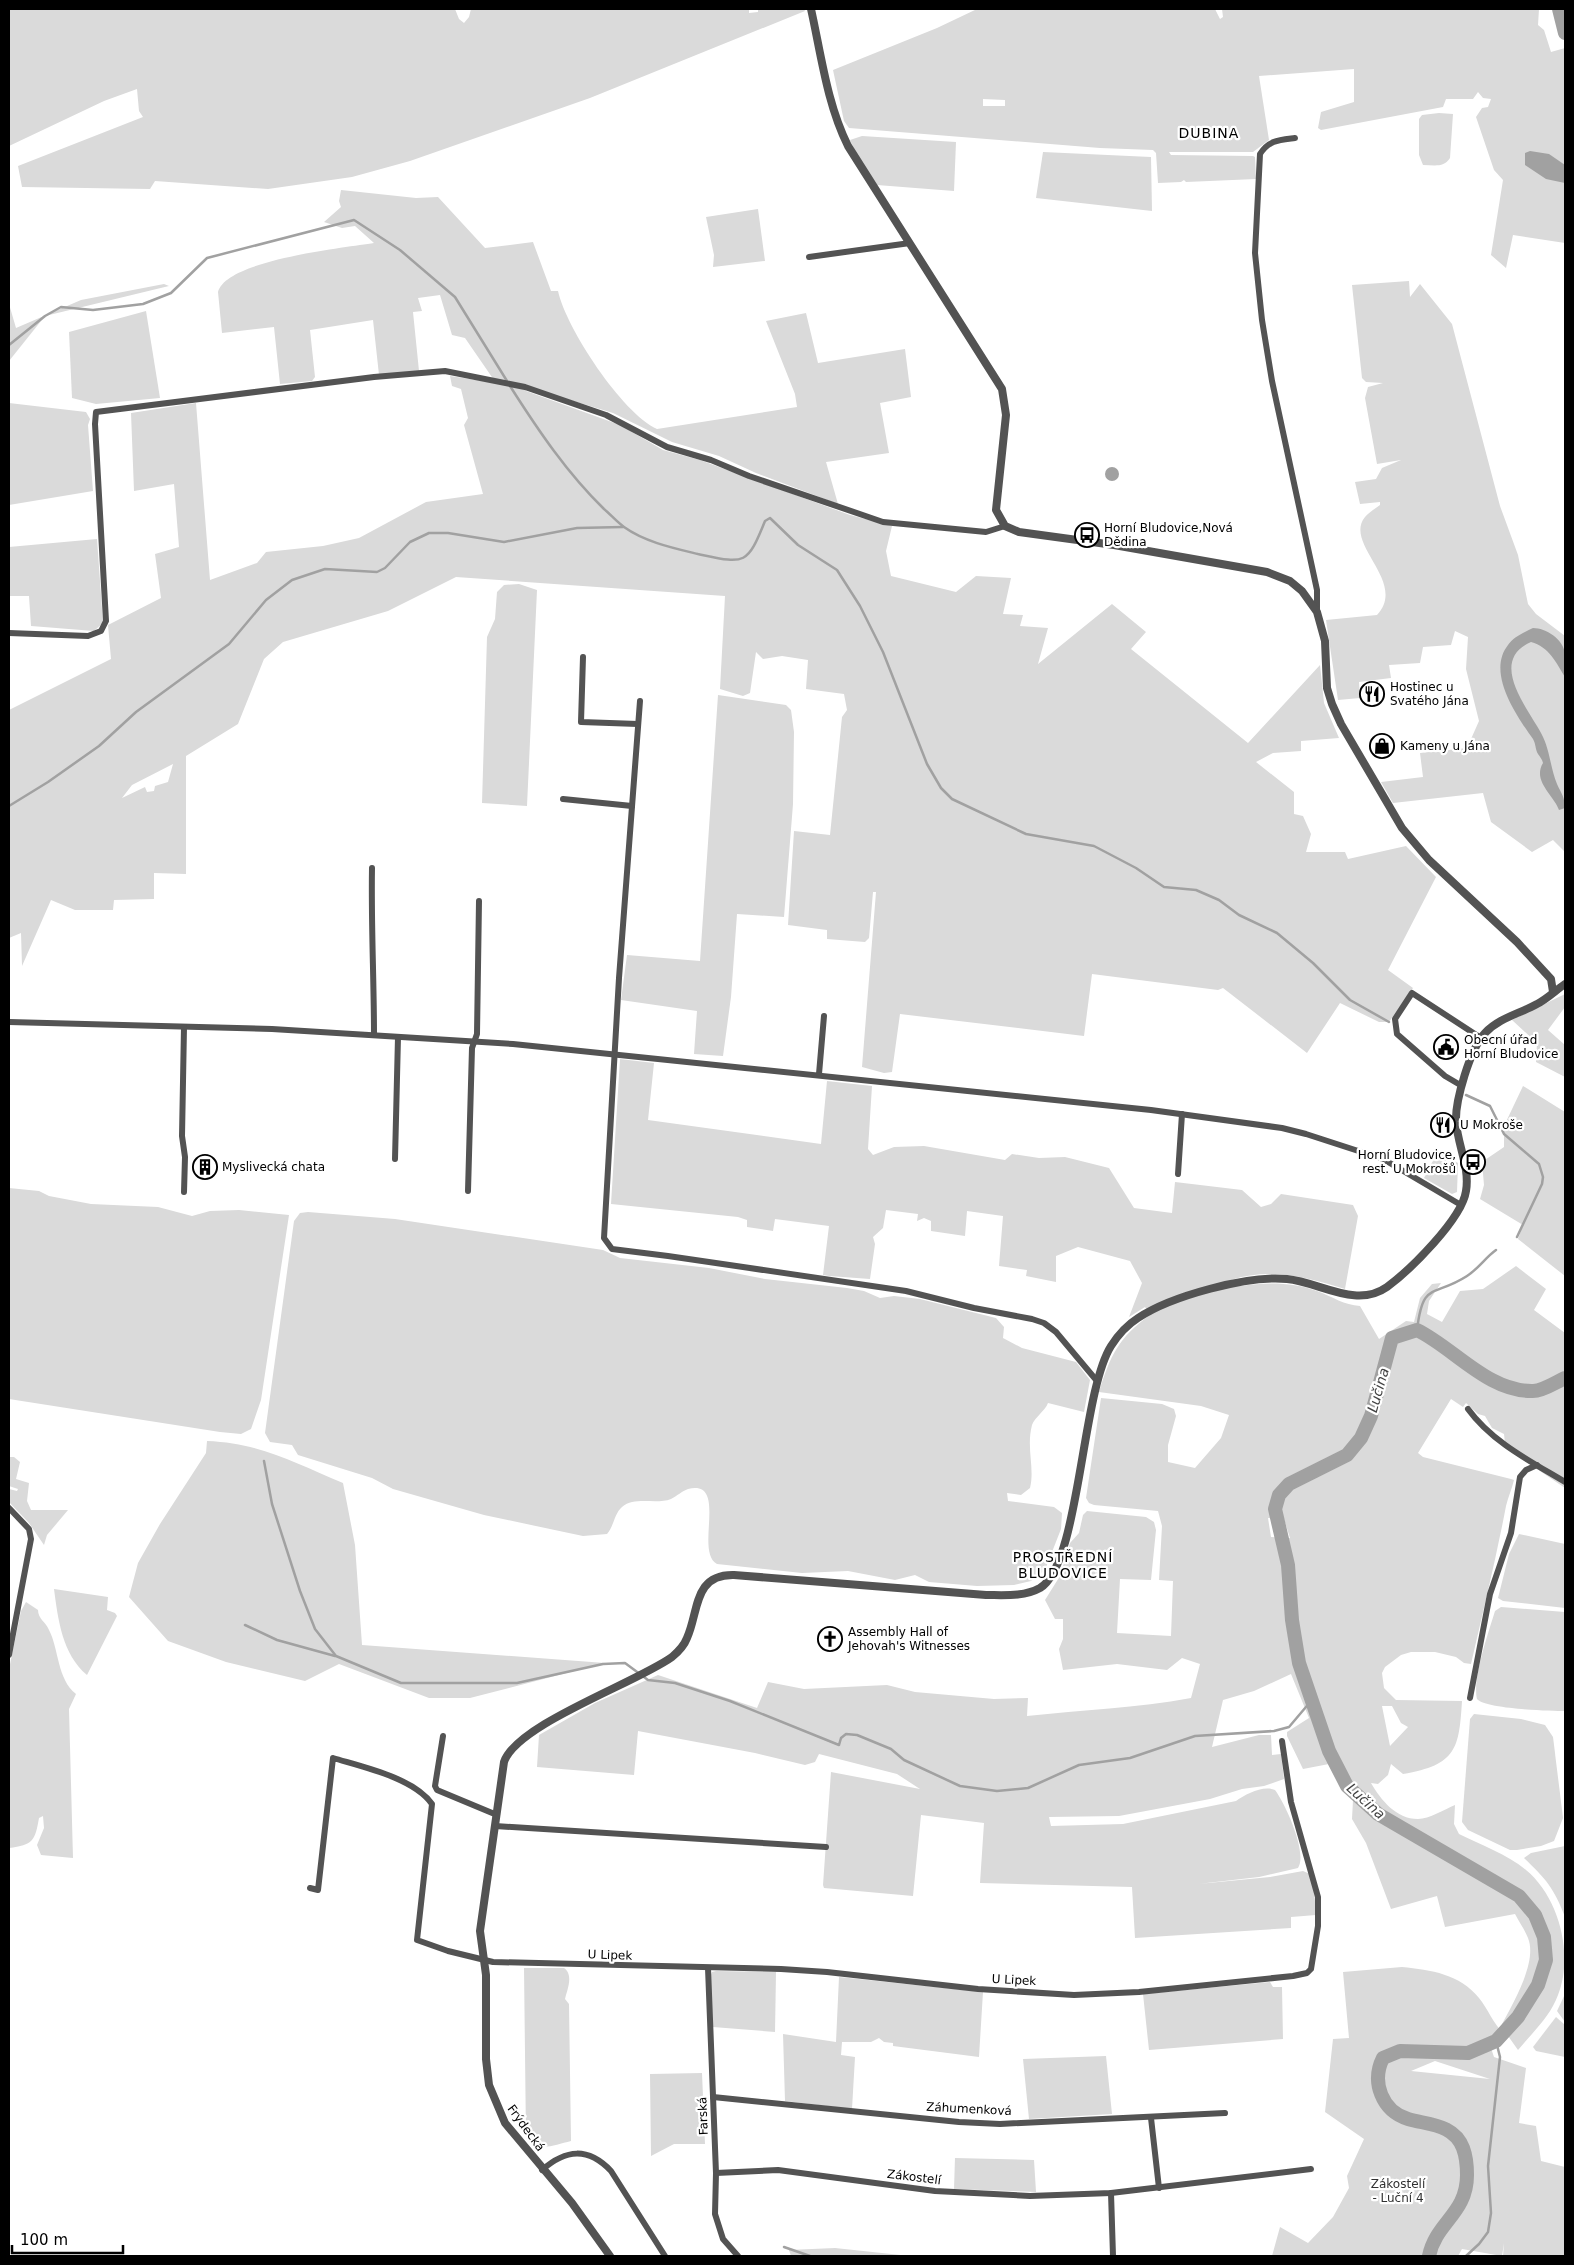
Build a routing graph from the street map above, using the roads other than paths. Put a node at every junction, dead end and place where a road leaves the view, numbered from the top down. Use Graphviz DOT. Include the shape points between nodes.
graph roads {
  1 [pos="811,9"];
  2 [pos="1295,138"];
  3 [pos="910,244"];
  4 [pos="809,257"];
  5 [pos="1005,526"];
  6 [pos="1317,612"];
  7 [pos="9,633"];
  8 [pos="583,657"];
  9 [pos="640,701"];
  10 [pos="638,724"];
  11 [pos="563,799"];
  12 [pos="632,806"];
  13 [pos="372,868"];
  14 [pos="479,901"];
  15 [pos="1565,984"];
  16 [pos="1553,992"];
  17 [pos="824,1016"];
  18 [pos="9,1022"];
  19 [pos="184,1026"];
  20 [pos="374,1035"];
  21 [pos="398,1037"];
  22 [pos="1481,1038"];
  23 [pos="473,1042"];
  24 [pos="615,1054"];
  25 [pos="819,1074"];
  26 [pos="1462,1086"];
  27 [pos="1182,1114"];
  28 [pos="395,1159"];
  29 [pos="1178,1174"];
  30 [pos="468,1191"];
  31 [pos="184,1192"];
  32 [pos="1462,1205"];
  33 [pos="1097,1381"];
  34 [pos="1468,1408"];
  35 [pos="1537,1465"];
  36 [pos="1565,1482"];
  37 [pos="9,1508"];
  38 [pos="9,1656"];
  39 [pos="1470,1698"];
  40 [pos="442,1736"];
  41 [pos="1282,1741"];
  42 [pos="497,1815"];
  43 [pos="495,1826"];
  44 [pos="826,1847"];
  45 [pos="310,1888"];
  46 [pos="483,1960"];
  47 [pos="708,1968"];
  48 [pos="713,2098"];
  49 [pos="1225,2113"];
  50 [pos="1151,2118"];
  51 [pos="1311,2169"];
  52 [pos="542,2170"];
  53 [pos="716,2172"];
  54 [pos="1159,2188"];
  55 [pos="1111,2193"];
  56 [pos="610,2256"];
  57 [pos="665,2256"];
  58 [pos="738,2256"];
  59 [pos="1113,2256"];
  1 -- 3 [label="street" via="841,131 855,159"];
  2 -- 6 [label="street" via="1274,140 1260,154 1255,253 1272,381 1317,590"];
  3 -- 4 [label="street"];
  3 -- 5 [label="street" via="1004,395 1006,415 996,504 997,514"];
  5 -- 6 [label="street" via="1018,532 1276,574 1302,591"];
  5 -- 7 [label="street" via="986,532 883,522 667,447 606,415 524,387 445,371 374,377 96,412 94,424 106,621 101,631 88,636"];
  6 -- 16 [label="street" via="1325,642 1332,704 1397,821 1422,854 1517,942 1551,979"];
  8 -- 10 [label="street" via="581,722"];
  9 -- 10 [label="street"];
  10 -- 12 [label="street"];
  11 -- 12 [label="street"];
  12 -- 24 [label="street"];
  13 -- 20 [label="street"];
  14 -- 23 [label="street" via="477,1034"];
  15 -- 16 [label="street"];
  16 -- 22 [label="street" via="1537,1004 1498,1022"];
  17 -- 25 [label="street"];
  18 -- 19 [label="street"];
  19 -- 20 [label="street"];
  19 -- 31 [label="street"];
  20 -- 21 [label="street"];
  21 -- 23 [label="street"];
  21 -- 28 [label="street"];
  22 -- 26 [label="street"];
  22 -- 26 [label="street" via="1412,993 1395,1019 1398,1034 1445,1076"];
  23 -- 24 [label="street"];
  23 -- 30 [label="street"];
  24 -- 25 [label="street"];
  24 -- 33 [label="street" via="604,1238 612,1249 906,1291 1032,1319 1056,1332"];
  25 -- 27 [label="street"];
  26 -- 32 [label="street" via="1456,1123 1467,1179"];
  27 -- 29 [label="street"];
  27 -- 32 [label="street" via="1282,1128 1346,1146 1383,1159"];
  32 -- 33 [label="street, Frýdecká" via="1452,1221 1418,1258 1381,1290 1364,1296 1351,1296 1304,1282 1256,1279 1172,1301 1139,1317 1122,1331 1110,1348"];
  33 -- 42 [label="street, Frýdecká" via="1076,1493 1060,1555 1053,1574 1040,1588 1024,1594 986,1595 724,1575 708,1583 699,1594 688,1638 667,1661 533,1730 515,1745 504,1762"];
  34 -- 35 [label="street" via="1481,1426 1500,1442"];
  35 -- 36 [label="street"];
  35 -- 39 [label="street" via="1520,1477 1511,1533 1490,1594"];
  37 -- 38 [label="street" via="29,1529 31,1539"];
  40 -- 42 [label="street" via="437,1790"];
  41 -- 47 [label="street, U Lipek" via="1291,1802 1318,1897 1312,1962 1307,1973 1148,1991 1074,1995 978,1989 827,1972"];
  42 -- 43 [label="street, Frýdecká"];
  43 -- 44 [label="street"];
  43 -- 46 [label="street, Frýdecká" via="480,1931"];
  45 -- 46 [label="street, U Lipek" via="321,1891 333,1758 377,1771 424,1793 432,1804 417,1940"];
  46 -- 47 [label="street, U Lipek"];
  46 -- 52 [label="street, Frýdecká" via="487,1997 486,2059 492,2096 505,2123"];
  47 -- 48 [label="street, Farská"];
  48 -- 50 [label="street, Záhumenková" via="975,2123"];
  48 -- 53 [label="street, Farská"];
  49 -- 50 [label="street, Záhumenková"];
  50 -- 54 [label="street"];
  51 -- 54 [label="street, Zákostelí"];
  52 -- 56 [label="street, Frýdecká" via="588,2224"];
  52 -- 57 [label="street" via="555,2159 569,2154 586,2155 604,2164"];
  53 -- 55 [label="street, Zákostelí" via="778,2170 973,2194"];
  53 -- 58 [label="street, Farská" via="717,2227"];
  54 -- 55 [label="street, Zákostelí"];
  55 -- 59 [label="street"];
}
